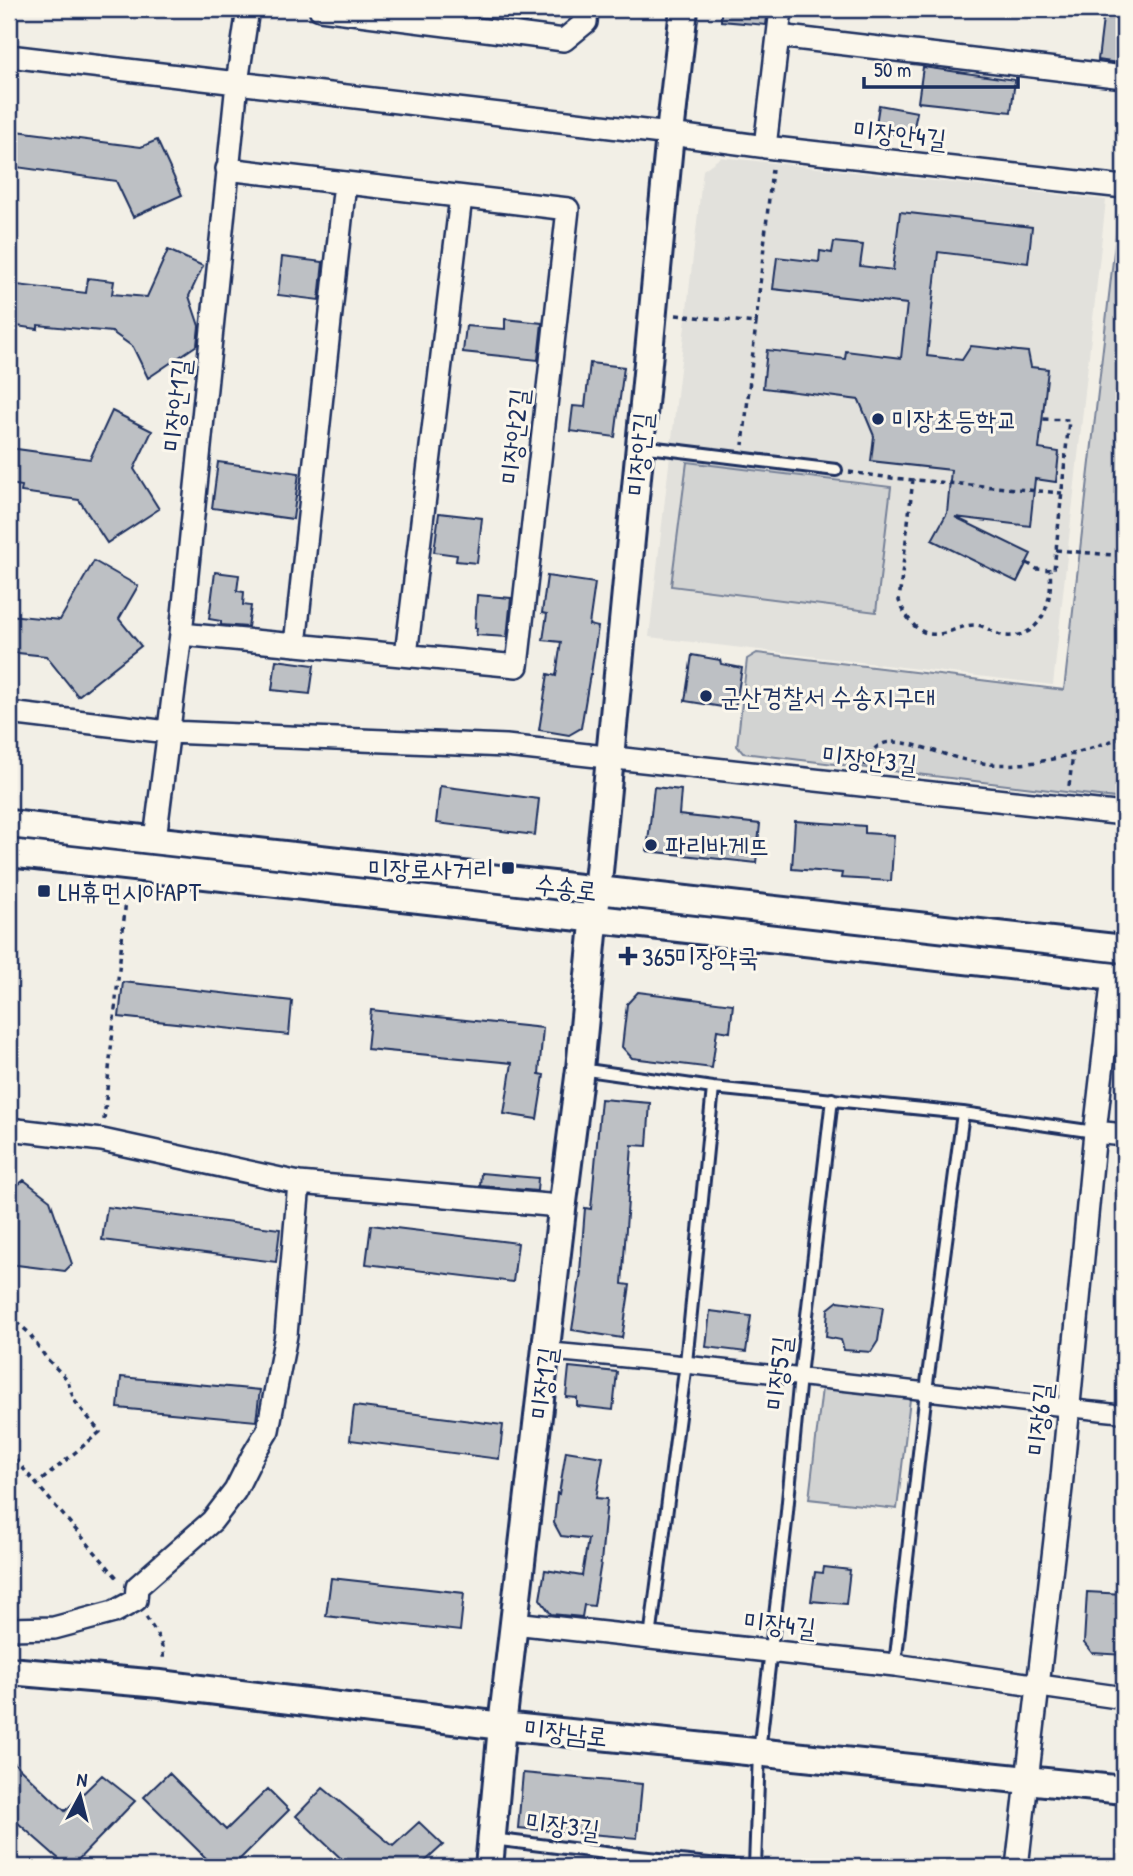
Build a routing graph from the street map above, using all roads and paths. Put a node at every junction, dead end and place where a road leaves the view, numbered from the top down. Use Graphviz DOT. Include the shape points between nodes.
graph roads {
  1 [pos="248,9"];
  2 [pos="320,9"];
  3 [pos="587,9"];
  4 [pos="684,9"];
  5 [pos="780,9"];
  6 [pos="778,36"];
  7 [pos="9,56"];
  8 [pos="1124,77"];
  9 [pos="237,83"];
  10 [pos="670,134"];
  11 [pos="770,148"];
  12 [pos="227,169"];
  13 [pos="345,183"];
  14 [pos="1124,187"];
  15 [pos="461,197"];
  16 [pos="653,313"];
  17 [pos="755,323"];
  18 [pos="1042,419"];
  19 [pos="640,446"];
  20 [pos="741,459"];
  21 [pos="836,470"];
  22 [pos="913,479"];
  23 [pos="1062,493"];
  24 [pos="1056,550"];
  25 [pos="1124,550"];
  26 [pos="1124,556"];
  27 [pos="1027,563"];
  28 [pos="1050,570"];
  29 [pos="181,634"];
  30 [pos="295,645"];
  31 [pos="406,655"];
  32 [pos="9,713"];
  33 [pos="168,732"];
  34 [pos="1124,736"];
  35 [pos="1073,754"];
  36 [pos="610,759"];
  37 [pos="861,786"];
  38 [pos="1067,808"];
  39 [pos="1124,814"];
  40 [pos="9,824"];
  41 [pos="155,839"];
  42 [pos="9,853"];
  43 [pos="126,899"];
  44 [pos="597,903"];
  45 [pos="1124,949"];
  46 [pos="1119,977"];
  47 [pos="580,1069"];
  48 [pos="713,1088"];
  49 [pos="832,1099"];
  50 [pos="963,1113"];
  51 [pos="9,1129"];
  52 [pos="1095,1132"];
  53 [pos="1124,1135"];
  54 [pos="102,1140"];
  55 [pos="299,1183"];
  56 [pos="562,1210"];
  57 [pos="9,1315"];
  58 [pos="547,1351"];
  59 [pos="686,1363"];
  60 [pos="800,1376"];
  61 [pos="926,1391"];
  62 [pos="1069,1408"];
  63 [pos="1124,1414"];
  64 [pos="9,1452"];
  65 [pos="36,1484"];
  66 [pos="136,1600"];
  67 [pos="514,1623"];
  68 [pos="9,1629"];
  69 [pos="650,1638"];
  70 [pos="771,1651"];
  71 [pos="895,1665"];
  72 [pos="9,1671"];
  73 [pos="160,1684"];
  74 [pos="1039,1685"];
  75 [pos="1124,1698"];
  76 [pos="502,1726"];
  77 [pos="759,1752"];
  78 [pos="1026,1781"];
  79 [pos="1124,1790"];
  80 [pos="492,1839"];
  81 [pos="629,1862"];
  82 [pos="489,1867"];
  83 [pos="740,1867"];
  84 [pos="755,1867"];
  85 [pos="1017,1867"];
  1 -- 9 [label="street, 미장안1길"];
  2 -- 3 [label="street" via="564,40 586,22"];
  4 -- 10 [label="street, 미장안길"];
  5 -- 6 [label="street"];
  6 -- 8 [label="street"];
  6 -- 11 [label="street"];
  7 -- 9 [label="street"];
  9 -- 10 [label="street"];
  9 -- 12 [label="street, 미장안1길"];
  10 -- 11 [label="street, 미장안4길"];
  10 -- 16 [label="street, 미장안길"];
  11 -- 14 [label="street, 미장안4길"];
  11 -- 17 [label="path"];
  12 -- 13 [label="street, 미장안2길"];
  12 -- 29 [label="street, 미장안1길"];
  13 -- 15 [label="street, 미장안2길"];
  13 -- 30 [label="street"];
  15 -- 31 [label="street"];
  15 -- 31 [label="street, 미장안2길" via="568,209 517,666"];
  16 -- 17 [label="path"];
  16 -- 19 [label="street, 미장안길"];
  17 -- 20 [label="path"];
  18 -- 23 [label="path" via="1069,420"];
  19 -- 20 [label="lane"];
  19 -- 36 [label="street, 미장안길"];
  20 -- 21 [label="lane"];
  21 -- 22 [label="path"];
  22 -- 23 [label="path"];
  22 -- 28 [label="path" via="900,601 922,632 945,633 976,625 1001,635 1029,631 1045,614"];
  23 -- 24 [label="path"];
  24 -- 26 [label="path"];
  24 -- 28 [label="path" via="1054,570"];
  25 -- 26 [label="path"];
  27 -- 28 [label="path"];
  29 -- 30 [label="street, 미장안2길"];
  29 -- 33 [label="street, 미장안1길"];
  30 -- 31 [label="street, 미장안2길"];
  32 -- 33 [label="street"];
  33 -- 36 [label="street" via="506,746"];
  33 -- 41 [label="street, 미장안1길"];
  34 -- 35 [label="path"];
  35 -- 37 [label="path" via="1034,763 1000,764 890,742 870,754"];
  35 -- 38 [label="path"];
  36 -- 37 [label="street, 미장안3길"];
  36 -- 44 [label="street, 미장안길"];
  37 -- 38 [label="street, 미장안3길"];
  38 -- 39 [label="street, 미장안3길"];
  40 -- 41 [label="street, 수송로"];
  41 -- 44 [label="street, 수송로"];
  42 -- 44 [label="street, 수송로"];
  43 -- 54 [label="path"];
  44 -- 45 [label="street, 수송로"];
  44 -- 46 [label="street, 수송로"];
  44 -- 47 [label="street, 미장1길"];
  46 -- 52 [label="street, 미장6길"];
  47 -- 48 [label="lane"];
  47 -- 56 [label="street, 미장1길"];
  48 -- 49 [label="lane"];
  48 -- 59 [label="lane"];
  49 -- 50 [label="lane"];
  49 -- 60 [label="lane, 미장5길"];
  50 -- 52 [label="lane"];
  50 -- 61 [label="lane"];
  51 -- 54 [label="street"];
  52 -- 53 [label="street"];
  52 -- 62 [label="street, 미장6길"];
  54 -- 55 [label="street"];
  55 -- 56 [label="street" via="548,1205"];
  55 -- 66 [label="street" via="286,1335 268,1430 212,1521 136,1587"];
  56 -- 58 [label="street, 미장1길"];
  57 -- 65 [label="path" via="67,1379 74,1400 100,1432"];
  58 -- 59 [label="street"];
  58 -- 67 [label="street, 미장1길"];
  59 -- 60 [label="street"];
  59 -- 69 [label="lane"];
  60 -- 61 [label="street"];
  60 -- 70 [label="lane, 미장5길"];
  61 -- 62 [label="street"];
  61 -- 71 [label="lane"];
  62 -- 63 [label="street"];
  62 -- 74 [label="street, 미장6길"];
  64 -- 65 [label="path"];
  65 -- 66 [label="path"];
  66 -- 68 [label="street" via="114,1612 54,1628"];
  66 -- 73 [label="path" via="161,1641"];
  67 -- 69 [label="street, 미장4길"];
  67 -- 76 [label="street, 미장1길"];
  69 -- 70 [label="street, 미장4길"];
  70 -- 71 [label="street, 미장4길"];
  70 -- 77 [label="lane, 미장5길"];
  71 -- 74 [label="street, 미장4길"];
  72 -- 73 [label="street, 미장남로"];
  73 -- 76 [label="street, 미장남로"];
  74 -- 75 [label="street, 미장4길"];
  74 -- 78 [label="street, 미장6길"];
  76 -- 77 [label="street, 미장남로"];
  76 -- 80 [label="street, 미장1길"];
  77 -- 78 [label="street, 미장남로"];
  77 -- 84 [label="lane, 미장5길"];
  78 -- 79 [label="street, 미장남로"];
  78 -- 85 [label="street, 미장6길"];
  80 -- 81 [label="lane, 미장3길"];
  80 -- 82 [label="street, 미장1길"];
  81 -- 83 [label="lane, 미장3길"];
}
